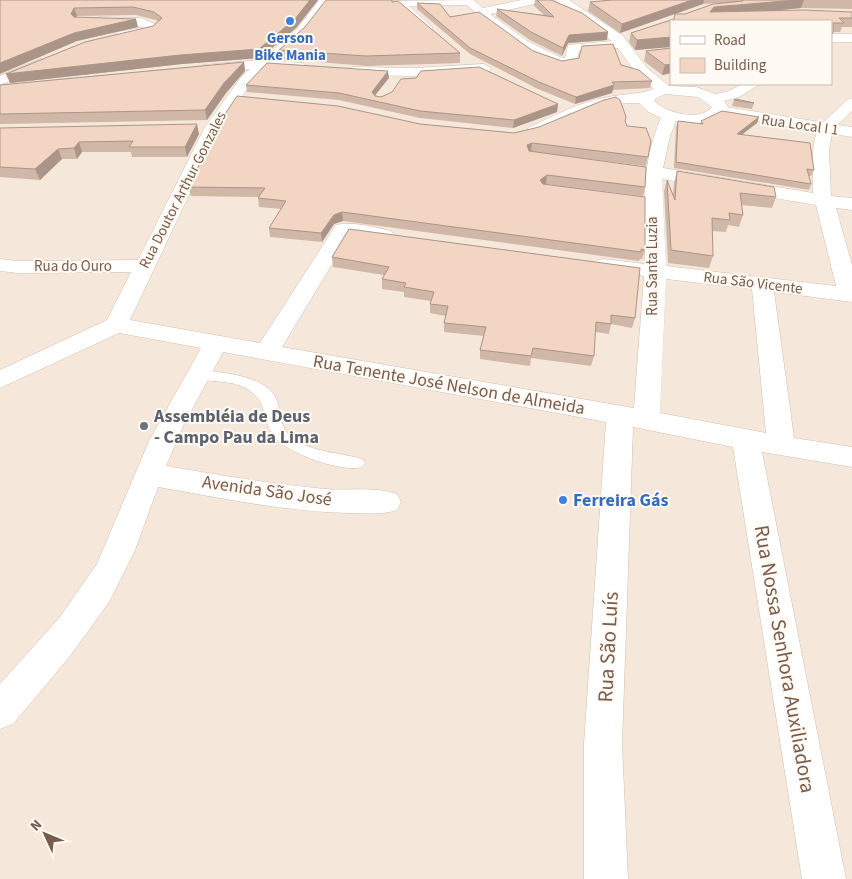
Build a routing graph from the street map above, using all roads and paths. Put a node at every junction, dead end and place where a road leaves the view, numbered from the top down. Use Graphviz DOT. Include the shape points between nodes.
graph roads {
  1 [pos="325,0"];
  2 [pos="539,0"];
  3 [pos="560,0"];
  4 [pos="374,2"];
  5 [pos="400,2"];
  6 [pos="481,12"];
  7 [pos="86,21"];
  8 [pos="438,37"];
  9 [pos="832,38"];
  10 [pos="852,38"];
  11 [pos="106,39"];
  12 [pos="625,39"];
  13 [pos="459,54"];
  14 [pos="651,54"];
  15 [pos="57,56"];
  16 [pos="632,56"];
  17 [pos="262,64"];
  18 [pos="316,68"];
  19 [pos="484,68"];
  20 [pos="197,69"];
  21 [pos="334,70"];
  22 [pos="414,72"];
  23 [pos="497,76"];
  24 [pos="0,81"];
  25 [pos="751,85"];
  26 [pos="391,87"];
  27 [pos="20,89"];
  28 [pos="0,90"];
  29 [pos="665,90"];
  30 [pos="232,97"];
  31 [pos="618,98"];
  32 [pos="647,98"];
  33 [pos="252,99"];
  34 [pos="852,103"];
  35 [pos="558,105"];
  36 [pos="716,105"];
  37 [pos="575,112"];
  38 [pos="638,114"];
  39 [pos="670,116"];
  40 [pos="194,127"];
  41 [pos="213,127"];
  42 [pos="825,128"];
  43 [pos="852,132"];
  44 [pos="522,133"];
  45 [pos="649,172"];
  46 [pos="824,200"];
  47 [pos="852,204"];
  48 [pos="400,237"];
  49 [pos="579,262"];
  50 [pos="0,265"];
  51 [pos="145,266"];
  52 [pos="655,272"];
  53 [pos="762,283"];
  54 [pos="851,295"];
  55 [pos="116,326"];
  56 [pos="216,344"];
  57 [pos="267,352"];
  58 [pos="198,376"];
  59 [pos="0,380"];
  60 [pos="633,418"];
  61 [pos="746,440"];
  62 [pos="781,446"];
  63 [pos="852,457"];
  64 [pos="357,463"];
  65 [pos="148,474"];
  66 [pos="386,502"];
  67 [pos="0,711"];
  68 [pos="606,879"];
  69 [pos="824,879"];
  1 -- 17 [label="street, Rua Doutor Arthur Gonzales" via="301,32"];
  2 -- 6 [label="street"];
  3 -- 12 [label="street"];
  4 -- 5 [label="street"];
  5 -- 6 [label="street" via="463,1 471,2"];
  5 -- 8 [label="street"];
  6 -- 12 [label="street" via="528,47 558,62 571,60 573,48"];
  7 -- 11 [label="street" via="141,22 156,27"];
  9 -- 10 [label="street"];
  12 -- 16 [label="street"];
  13 -- 19 [label="street"];
  14 -- 16 [label="street"];
  15 -- 24 [label="street"];
  16 -- 29 [label="street" via="642,71"];
  17 -- 18 [label="street"];
  17 -- 20 [label="street"];
  17 -- 30 [label="street, Rua Doutor Arthur Gonzales"];
  19 -- 22 [label="street"];
  19 -- 23 [label="street"];
  21 -- 22 [label="street"];
  22 -- 26 [label="street" via="411,80 396,81"];
  25 -- 36 [label="street"];
  27 -- 28 [label="street"];
  29 -- 32 [label="street"];
  29 -- 36 [label="street, Rua Local I 1" via="696,92"];
  30 -- 33 [label="street"];
  30 -- 41 [label="street, Rua Doutor Arthur Gonzales"];
  31 -- 32 [label="street"];
  31 -- 37 [label="street"];
  31 -- 38 [label="street"];
  32 -- 39 [label="street" via="649,107"];
  34 -- 42 [label="street"];
  35 -- 37 [label="street"];
  36 -- 39 [label="street" via="706,117"];
  36 -- 42 [label="street, Rua Local I 1"];
  37 -- 44 [label="street"];
  39 -- 45 [label="street, Rua Santa Luzia" via="658,138"];
  40 -- 41 [label="street"];
  41 -- 51 [label="street, Rua Doutor Arthur Gonzales"];
  42 -- 43 [label="street, Rua Local I 1"];
  42 -- 46 [label="street" via="821,150"];
  45 -- 46 [label="street"];
  45 -- 52 [label="street, Rua Santa Luzia" via="647,202"];
  46 -- 47 [label="street"];
  46 -- 54 [label="street"];
  48 -- 57 [label="street" via="343,229"];
  49 -- 52 [label="street, Rua São Vicente"];
  50 -- 51 [label="street, Rua do Ouro"];
  51 -- 55 [label="street, Rua Doutor Arthur Gonzales"];
  52 -- 53 [label="street, Rua São Vicente"];
  52 -- 60 [label="street, Rua Santa Luzia"];
  53 -- 54 [label="street, Rua São Vicente"];
  53 -- 62 [label="street"];
  55 -- 56 [label="street, Rua Tenente José Nelson de Almeida"];
  55 -- 59 [label="street"];
  56 -- 57 [label="street, Rua Tenente José Nelson de Almeida"];
  56 -- 58 [label="street"];
  57 -- 60 [label="street, Rua Tenente José Nelson de Almeida"];
  58 -- 64 [label="lane" via="240,380 257,387 270,401 270,416 276,432 294,447"];
  58 -- 65 [label="street"];
  60 -- 61 [label="street, Rua Tenente José Nelson de Almeida"];
  60 -- 68 [label="street, Rua São Luís" via="603,744"];
  61 -- 62 [label="street, Rua Tenente José Nelson de Almeida"];
  61 -- 69 [label="street, Rua Nossa Senhora Auxiliadora"];
  62 -- 63 [label="street, Rua Tenente José Nelson de Almeida"];
  65 -- 66 [label="street, Avenida São José" via="272,495"];
  65 -- 67 [label="street" via="123,546 108,576 50,653"];
}
